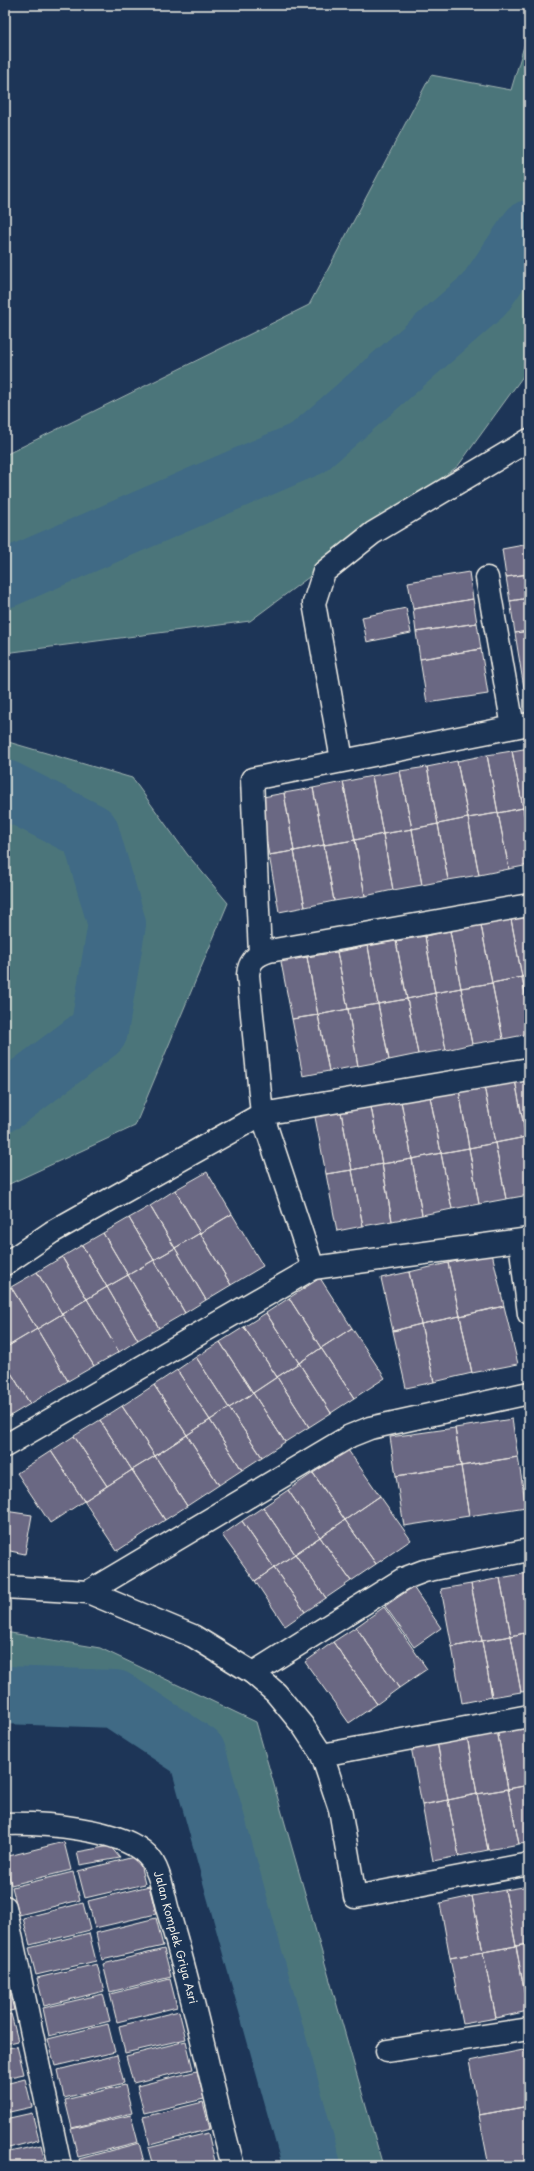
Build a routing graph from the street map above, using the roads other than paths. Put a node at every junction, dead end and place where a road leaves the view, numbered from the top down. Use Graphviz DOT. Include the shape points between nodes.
graph roads {
  1 [pos="529,440"];
  2 [pos="487,578"];
  3 [pos="521,725"];
  4 [pos="342,760"];
  5 [pos="529,905"];
  6 [pos="260,954"];
  7 [pos="529,1069"];
  8 [pos="262,1114"];
  9 [pos="524,1240"];
  10 [pos="5,1264"];
  11 [pos="313,1268"];
  12 [pos="529,1314"];
  13 [pos="529,1393"];
  14 [pos="5,1446"];
  15 [pos="529,1550"];
  16 [pos="5,1586"];
  17 [pos="88,1592"];
  18 [pos="254,1673"];
  19 [pos="529,1716"];
  20 [pos="322,1755"];
  21 [pos="5,1824"];
  22 [pos="529,1864"];
  23 [pos="5,1907"];
  24 [pos="529,2029"];
  25 [pos="387,2051"];
  26 [pos="60,2166"];
  27 [pos="233,2166"];
  1 -- 4 [label="street" via="373,533 324,572 314,603"];
  2 -- 3 [label="street"];
  3 -- 4 [label="street"];
  4 -- 6 [label="street" via="252,778"];
  5 -- 6 [label="street"];
  6 -- 8 [label="street" via="253,959 248,975"];
  7 -- 8 [label="street"];
  8 -- 10 [label="street" via="52,1232"];
  8 -- 11 [label="street"];
  9 -- 11 [label="street"];
  9 -- 12 [label="street"];
  11 -- 14 [label="street"];
  13 -- 17 [label="street" via="370,1428 350,1436"];
  15 -- 18 [label="street" via="424,1571 402,1579"];
  16 -- 17 [label="street"];
  17 -- 18 [label="street" via="193,1636"];
  18 -- 20 [label="street" via="276,1693 303,1726"];
  19 -- 20 [label="street"];
  20 -- 22 [label="street" via="340,1810 355,1897"];
  21 -- 27 [label="street, Jalan Komplek Griya Asri" via="48,1825 84,1830 115,1838 139,1849 153,1862 181,1952"];
  23 -- 26 [label="street"];
  24 -- 25 [label="street"];
}
